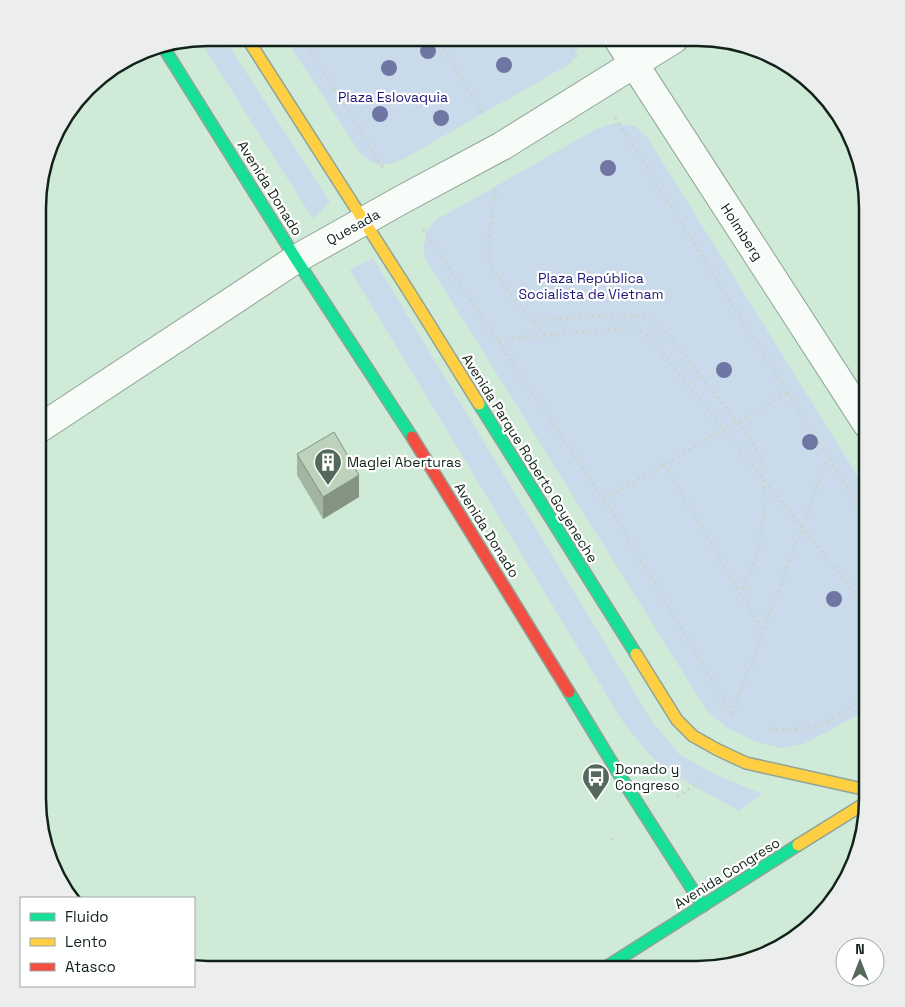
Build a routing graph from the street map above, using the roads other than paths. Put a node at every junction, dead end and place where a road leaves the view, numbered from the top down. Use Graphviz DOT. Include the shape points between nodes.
graph roads {
  1 [pos="252,46"];
  2 [pos="622,46"];
  3 [pos="663,46"];
  4 [pos="166,52"];
  5 [pos="634,64"];
  6 [pos="364,221"];
  7 [pos="296,259"];
  8 [pos="858,410"];
  9 [pos="46,424"];
  10 [pos="858,788"];
  11 [pos="858,808"];
  12 [pos="704,906"];
  13 [pos="617,960"];
  1 -- 6 [label="main road, Avenida Parque Roberto Goyeneche"];
  2 -- 5 [label="street, Holmberg"];
  3 -- 5 [label="street, Quesada"];
  4 -- 7 [label="main road, Avenida Donado"];
  5 -- 6 [label="street, Quesada" via="502,146"];
  5 -- 8 [label="street, Holmberg"];
  6 -- 7 [label="street, Quesada"];
  6 -- 10 [label="main road, Avenida Parque Roberto Goyeneche" via="677,720 693,736 746,763"];
  7 -- 9 [label="street, Quesada"];
  7 -- 12 [label="main road, Avenida Donado" via="415,442"];
  11 -- 12 [label="main road, Avenida Congreso"];
  12 -- 13 [label="main road, Avenida Congreso"];
}
